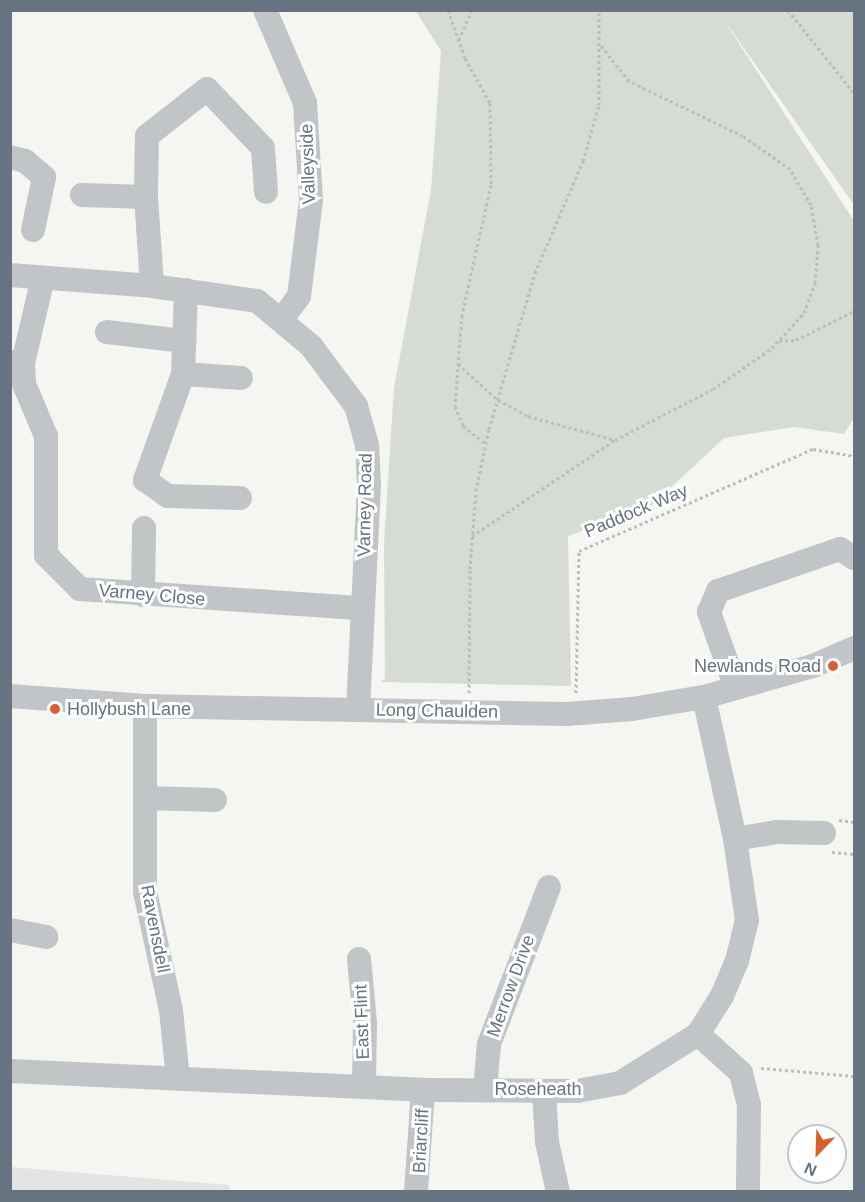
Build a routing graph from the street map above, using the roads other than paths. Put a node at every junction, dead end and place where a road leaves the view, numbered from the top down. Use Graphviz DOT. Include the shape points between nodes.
graph roads {
  1 [pos="265,10"];
  2 [pos="18,159"];
  3 [pos="266,192"];
  4 [pos="82,195"];
  5 [pos="147,197"];
  6 [pos="33,230"];
  7 [pos="10,275"];
  8 [pos="43,278"];
  9 [pos="152,286"];
  10 [pos="186,290"];
  11 [pos="282,319"];
  12 [pos="107,332"];
  13 [pos="184,341"];
  14 [pos="17,362"];
  15 [pos="183,375"];
  16 [pos="241,378"];
  17 [pos="240,498"];
  18 [pos="144,528"];
  19 [pos="855,558"];
  20 [pos="143,595"];
  21 [pos="361,608"];
  22 [pos="855,648"];
  23 [pos="736,688"];
  24 [pos="10,696"];
  25 [pos="704,697"];
  26 [pos="145,706"];
  27 [pos="358,710"];
  28 [pos="145,798"];
  29 [pos="215,800"];
  30 [pos="824,833"];
  31 [pos="735,839"];
  32 [pos="549,887"];
  33 [pos="10,930"];
  34 [pos="46,937"];
  35 [pos="359,959"];
  36 [pos="698,1034"];
  37 [pos="10,1071"];
  38 [pos="178,1079"];
  39 [pos="364,1085"];
  40 [pos="485,1089"];
  41 [pos="423,1090"];
  42 [pos="544,1092"];
  43 [pos="416,1191"];
  44 [pos="558,1191"];
  45 [pos="748,1191"];
  1 -- 11 [label="street, Valleyside" via="305,103 311,200 299,296"];
  2 -- 6 [label="street" via="44,177"];
  3 -- 5 [label="street" via="263,148 207,89 147,136"];
  4 -- 5 [label="street"];
  5 -- 9 [label="street"];
  7 -- 8 [label="street, Varney Road"];
  8 -- 9 [label="street, Varney Road"];
  8 -- 14 [label="street"];
  9 -- 10 [label="street, Varney Road"];
  10 -- 11 [label="street, Varney Road" via="257,301"];
  10 -- 13 [label="street"];
  11 -- 21 [label="street, Varney Road" via="311,346 356,406 367,445 369,485"];
  12 -- 13 [label="street"];
  13 -- 15 [label="street"];
  14 -- 20 [label="street, Varney Close" via="46,436 46,555 80,589"];
  15 -- 16 [label="street"];
  15 -- 17 [label="street" via="145,480 168,496"];
  18 -- 20 [label="street"];
  19 -- 23 [label="street" via="840,549 717,591 709,612"];
  20 -- 21 [label="street, Varney Close"];
  21 -- 27 [label="street, Varney Road"];
  22 -- 23 [label="street, Long Chaulden" via="813,666"];
  23 -- 25 [label="street, Long Chaulden"];
  24 -- 26 [label="street, Long Chaulden"];
  25 -- 27 [label="street, Long Chaulden" via="632,709 575,712"];
  25 -- 31 [label="street, Roseheath"];
  26 -- 27 [label="street, Long Chaulden"];
  26 -- 28 [label="street, Ravensdell"];
  28 -- 29 [label="street"];
  28 -- 38 [label="street, Ravensdell" via="145,892 171,1010"];
  30 -- 31 [label="street" via="777,832"];
  31 -- 36 [label="street, Roseheath" via="747,920 726,987"];
  32 -- 40 [label="street, Merrow Drive" via="489,1044"];
  33 -- 34 [label="street"];
  35 -- 39 [label="street, East Flint"];
  36 -- 42 [label="street, Roseheath" via="620,1083"];
  36 -- 45 [label="street" via="741,1072 749,1105"];
  37 -- 38 [label="street, Roseheath"];
  38 -- 39 [label="street, Roseheath"];
  39 -- 41 [label="street, Roseheath"];
  40 -- 41 [label="street, Roseheath"];
  40 -- 42 [label="street, Roseheath"];
  41 -- 43 [label="street, Briarcliff"];
  42 -- 44 [label="street" via="547,1142"];
}
